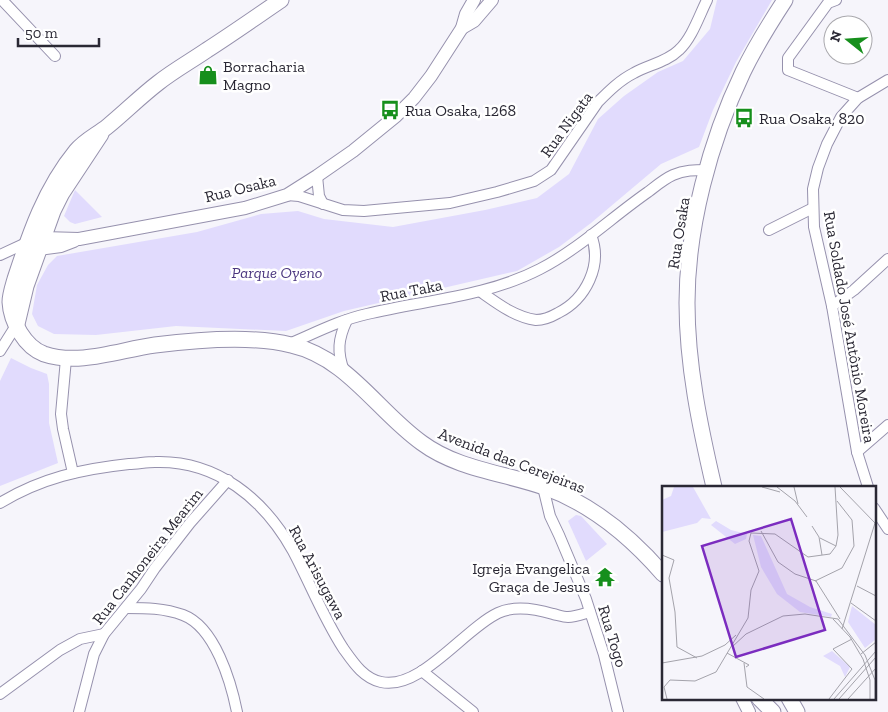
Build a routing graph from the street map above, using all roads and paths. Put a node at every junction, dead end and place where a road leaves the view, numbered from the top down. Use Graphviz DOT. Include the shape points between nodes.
graph roads {
  1 [pos="281,0"];
  2 [pos="474,0"];
  3 [pos="492,0"];
  4 [pos="707,0"];
  5 [pos="785,0"];
  6 [pos="836,0"];
  7 [pos="3,2"];
  8 [pos="462,28"];
  9 [pos="55,56"];
  10 [pos="888,80"];
  11 [pos="858,98"];
  12 [pos="707,170"];
  13 [pos="317,176"];
  14 [pos="287,195"];
  15 [pos="323,204"];
  16 [pos="813,208"];
  17 [pos="769,230"];
  18 [pos="592,234"];
  19 [pos="33,245"];
  20 [pos="0,255"];
  21 [pos="888,260"];
  22 [pos="481,292"];
  23 [pos="832,306"];
  24 [pos="347,320"];
  25 [pos="17,324"];
  26 [pos="290,344"];
  27 [pos="0,352"];
  28 [pos="66,359"];
  29 [pos="344,371"];
  30 [pos="888,425"];
  31 [pos="857,452"];
  32 [pos="73,473"];
  33 [pos="228,480"];
  34 [pos="714,486"];
  35 [pos="868,486"];
  36 [pos="543,487"];
  37 [pos="0,503"];
  38 [pos="876,511"];
  39 [pos="888,529"];
  40 [pos="662,573"];
  41 [pos="126,608"];
  42 [pos="590,612"];
  43 [pos="104,634"];
  44 [pos="422,671"];
  45 [pos="0,694"];
  46 [pos="743,700"];
  47 [pos="760,700"];
  48 [pos="791,700"];
  49 [pos="79,712"];
  50 [pos="237,712"];
  51 [pos="473,712"];
  52 [pos="618,712"];
  53 [pos="749,712"];
  54 [pos="774,712"];
  55 [pos="797,712"];
  1 -- 19 [label="main road, Avenida das Cerejeiras" via="159,82 105,129 62,193"];
  2 -- 8 [label="street, Rua Osaka"];
  3 -- 8 [label="street, Rua Osaka" via="474,21"];
  4 -- 15 [label="street, Rua Nigata" via="678,51 632,74 598,102 551,170 534,181 450,203 411,208 364,211 343,210"];
  5 -- 12 [label="main road, Rua Osaka" via="743,70 725,111"];
  6 -- 11 [label="street" via="828,3 788,58 788,70"];
  7 -- 9 [label="street"];
  8 -- 13 [label="street, Rua Osaka" via="414,98 353,151"];
  10 -- 11 [label="street, Rua Soldado José Antônio Moreira"];
  11 -- 16 [label="street, Rua Soldado José Antônio Moreira" via="841,118 827,144 813,189"];
  12 -- 18 [label="street, Rua Taka" via="674,175"];
  12 -- 34 [label="main road, Rua Osaka" via="691,247 687,303 690,363"];
  13 -- 14 [label="street, Rua Osaka"];
  13 -- 15 [label="street"];
  14 -- 15 [label="street, Rua Nigata"];
  14 -- 19 [label="street, Rua Osaka" via="237,210"];
  16 -- 17 [label="street"];
  16 -- 23 [label="street, Rua Soldado José Antônio Moreira" via="814,227"];
  18 -- 22 [label="street, Rua Taka" via="538,270"];
  18 -- 22 [label="street" via="596,256 587,287 578,300 560,312 538,320 521,317"];
  19 -- 20 [label="street"];
  19 -- 25 [label="main road, Avenida das Cerejeiras" via="10,300"];
  21 -- 23 [label="street"];
  22 -- 24 [label="street, Rua Taka"];
  23 -- 31 [label="street, Rua Soldado José Antônio Moreira"];
  24 -- 26 [label="street, Rua Taka"];
  24 -- 29 [label="street" via="338,347"];
  25 -- 27 [label="street"];
  25 -- 28 [label="main road, Avenida das Cerejeiras" via="29,346"];
  26 -- 28 [label="main road, Avenida das Cerejeiras" via="247,340 194,341"];
  26 -- 29 [label="main road, Avenida das Cerejeiras" via="322,356"];
  28 -- 32 [label="street" via="62,414"];
  29 -- 36 [label="main road, Avenida das Cerejeiras" via="395,421 431,450 474,468"];
  30 -- 31 [label="street"];
  31 -- 35 [label="street, Rua Soldado José Antônio Moreira"];
  32 -- 33 [label="street, Rua Arisugawa" via="156,462 198,468"];
  32 -- 37 [label="street, Rua Arisugawa" via="38,483"];
  33 -- 41 [label="street, Rua Canhoneira Mearim" via="190,523"];
  33 -- 44 [label="street, Rua Arisugawa" via="258,503 274,523 339,642 363,674 373,680 396,683"];
  36 -- 40 [label="main road, Avenida das Cerejeiras" via="574,499 599,514"];
  36 -- 42 [label="street, Rua Togo" via="550,516"];
  38 -- 39 [label="street"];
  41 -- 43 [label="street, Rua Canhoneira Mearim"];
  41 -- 50 [label="street" via="168,610 196,622 216,649"];
  42 -- 44 [label="street, Rua Arisugawa" via="568,617 535,609 509,609 469,633"];
  42 -- 52 [label="street, Rua Togo"];
  43 -- 45 [label="street" via="80,639 60,650"];
  43 -- 49 [label="street, Rua Canhoneira Mearim" via="94,654"];
  44 -- 51 [label="street"];
  46 -- 53 [label="street"];
  47 -- 54 [label="main road"];
  48 -- 55 [label="main road"];
}
